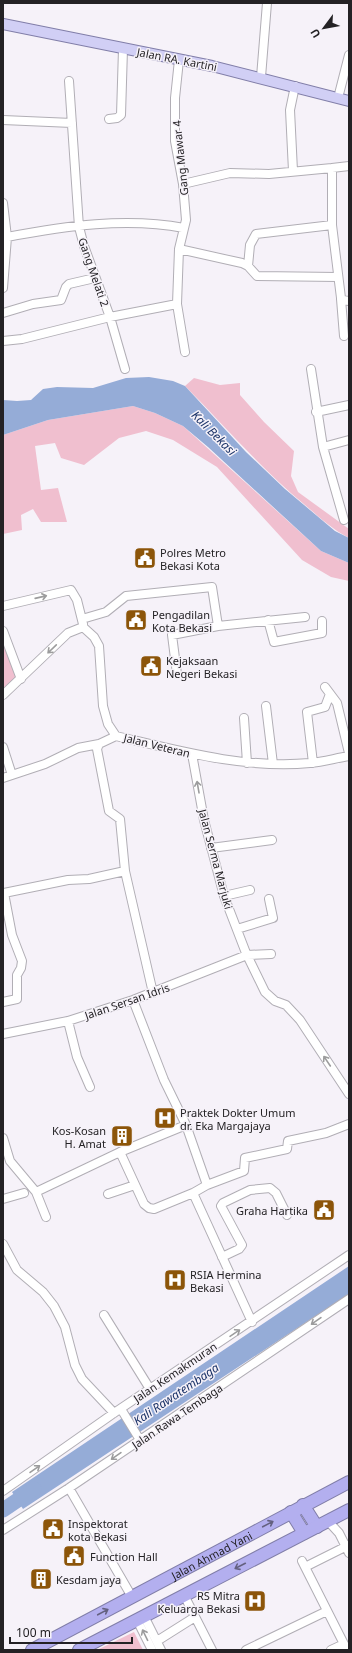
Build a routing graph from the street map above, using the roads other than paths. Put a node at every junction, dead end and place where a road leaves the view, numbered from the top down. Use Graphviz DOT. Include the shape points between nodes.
graph roads {
  1 [pos="267,3"];
  2 [pos="3,24"];
  3 [pos="123,49"];
  4 [pos="349,54"];
  5 [pos="179,62"];
  6 [pos="261,77"];
  7 [pos="69,81"];
  8 [pos="294,86"];
  9 [pos="338,98"];
  10 [pos="349,101"];
  11 [pos="110,119"];
  12 [pos="3,120"];
  13 [pos="72,123"];
  14 [pos="349,166"];
  15 [pos="332,168"];
  16 [pos="293,171"];
  17 [pos="183,184"];
  18 [pos="3,203"];
  19 [pos="332,225"];
  20 [pos="79,227"];
  21 [pos="184,228"];
  22 [pos="7,237"];
  23 [pos="179,249"];
  24 [pos="248,266"];
  25 [pos="338,277"];
  26 [pos="95,278"];
  27 [pos="3,288"];
  28 [pos="345,300"];
  29 [pos="177,304"];
  30 [pos="3,314"];
  31 [pos="110,318"];
  32 [pos="344,336"];
  33 [pos="3,341"];
  34 [pos="185,352"];
  35 [pos="125,369"];
  36 [pos="311,370"];
  37 [pos="349,405"];
  38 [pos="316,412"];
  39 [pos="349,440"];
  40 [pos="323,447"];
  41 [pos="344,520"];
  42 [pos="3,606"];
  43 [pos="305,617"];
  44 [pos="268,620"];
  45 [pos="322,621"];
  46 [pos="82,623"];
  47 [pos="218,626"];
  48 [pos="3,631"];
  49 [pos="177,674"];
  50 [pos="21,679"];
  51 [pos="325,687"];
  52 [pos="330,694"];
  53 [pos="3,695"];
  54 [pos="266,706"];
  55 [pos="244,718"];
  56 [pos="116,736"];
  57 [pos="100,744"];
  58 [pos="3,747"];
  59 [pos="349,753"];
  60 [pos="192,754"];
  61 [pos="349,756"];
  62 [pos="247,763"];
  63 [pos="313,763"];
  64 [pos="273,764"];
  65 [pos="12,775"];
  66 [pos="3,778"];
  67 [pos="272,840"];
  68 [pos="211,848"];
  69 [pos="125,871"];
  70 [pos="250,890"];
  71 [pos="3,893"];
  72 [pos="224,896"];
  73 [pos="269,899"];
  74 [pos="237,929"];
  75 [pos="271,954"];
  76 [pos="247,955"];
  77 [pos="153,993"];
  78 [pos="133,1000"];
  79 [pos="3,1002"];
  80 [pos="68,1021"];
  81 [pos="3,1034"];
  82 [pos="90,1086"];
  83 [pos="349,1094"];
  84 [pos="349,1124"];
  85 [pos="186,1125"];
  86 [pos="3,1138"];
  87 [pos="120,1152"];
  88 [pos="135,1184"];
  89 [pos="207,1185"];
  90 [pos="36,1192"];
  91 [pos="24,1193"];
  92 [pos="193,1193"];
  93 [pos="108,1194"];
  94 [pos="3,1199"];
  95 [pos="287,1215"];
  96 [pos="46,1217"];
  97 [pos="4,1249"];
  98 [pos="349,1256"];
  99 [pos="222,1257"];
  100 [pos="349,1299"];
  101 [pos="104,1315"];
  102 [pos="252,1322"];
  103 [pos="150,1389"];
  104 [pos="119,1412"];
  105 [pos="139,1438"];
  106 [pos="349,1482"];
  107 [pos="69,1488"];
  108 [pos="3,1491"];
  109 [pos="303,1505"];
  110 [pos="349,1510"];
  111 [pos="291,1512"];
  112 [pos="328,1521"];
  113 [pos="317,1526"];
  114 [pos="3,1530"];
  115 [pos="304,1533"];
  116 [pos="348,1548"];
  117 [pos="184,1596"];
  118 [pos="132,1597"];
  119 [pos="327,1611"];
  120 [pos="195,1617"];
  121 [pos="141,1618"];
  122 [pos="157,1641"];
  123 [pos="346,1647"];
  124 [pos="32,1650"];
  125 [pos="79,1650"];
  126 [pos="152,1650"];
  127 [pos="161,1650"];
  128 [pos="212,1650"];
  129 [pos="246,1650"];
  130 [pos="331,1650"];
  1 -- 6 [label="street"];
  2 -- 3 [label="main road, Jalan RA. Kartini"];
  3 -- 5 [label="main road, Jalan RA. Kartini"];
  3 -- 11 [label="street" via="121,115"];
  4 -- 9 [label="street"];
  5 -- 6 [label="main road, Jalan RA. Kartini"];
  5 -- 17 [label="street, Gang Mawar 4" via="175,98 175,140"];
  6 -- 8 [label="main road, Jalan RA. Kartini"];
  7 -- 13 [label="street, Gang Melati 2"];
  8 -- 9 [label="main road, Jalan RA. Kartini"];
  8 -- 16 [label="street" via="290,110"];
  9 -- 10 [label="main road, Jalan RA. Kartini"];
  12 -- 13 [label="street"];
  13 -- 20 [label="street, Gang Melati 2"];
  14 -- 15 [label="street"];
  15 -- 16 [label="street"];
  15 -- 19 [label="street"];
  16 -- 17 [label="street" via="269,174 230,173"];
  17 -- 21 [label="street, Gang Mawar 4" via="186,220"];
  18 -- 22 [label="street"];
  19 -- 24 [label="street" via="256,234 250,245"];
  19 -- 25 [label="street"];
  20 -- 21 [label="street" via="149,223"];
  20 -- 22 [label="street"];
  20 -- 26 [label="street, Gang Melati 2"];
  21 -- 23 [label="street, Gang Mawar 4"];
  22 -- 27 [label="street"];
  23 -- 24 [label="street"];
  23 -- 29 [label="street, Gang Mawar 4"];
  24 -- 25 [label="street" via="257,276"];
  25 -- 28 [label="street"];
  26 -- 30 [label="street" via="69,284 61,300 33,304"];
  26 -- 31 [label="street, Gang Melati 2"];
  28 -- 32 [label="street"];
  29 -- 31 [label="street"];
  29 -- 34 [label="street, Gang Mawar 4"];
  31 -- 33 [label="street" via="22,339"];
  31 -- 35 [label="street, Gang Melati 2"];
  36 -- 38 [label="street"];
  37 -- 38 [label="street"];
  38 -- 40 [label="street"];
  39 -- 40 [label="street"];
  40 -- 41 [label="street"];
  42 -- 46 [label="street, one-way" via="71,590 77,600"];
  43 -- 44 [label="street"];
  44 -- 45 [label="street" via="274,642 322,633"];
  44 -- 47 [label="street"];
  46 -- 47 [label="street" via="106,612 126,596 212,587"];
  46 -- 50 [label="street, one-way" via="68,633"];
  46 -- 56 [label="street, Jalan Veteran" via="99,646 103,706 108,724"];
  47 -- 49 [label="street" via="172,635"];
  48 -- 50 [label="street"];
  50 -- 53 [label="street"];
  51 -- 52 [label="street"];
  52 -- 59 [label="street" via="339,710"];
  52 -- 63 [label="street" via="325,707 307,712"];
  54 -- 64 [label="street"];
  55 -- 62 [label="street"];
  56 -- 57 [label="street"];
  56 -- 60 [label="street, Jalan Veteran"];
  57 -- 65 [label="street" via="78,748 46,764"];
  57 -- 69 [label="street" via="97,749 107,805 109,811 120,819"];
  58 -- 65 [label="street"];
  60 -- 62 [label="street, Jalan Veteran"];
  68 -- 60 [label="street, Jalan Serma Marjuki, one-way"];
  61 -- 63 [label="street, Jalan Veteran"];
  62 -- 64 [label="street, Jalan Veteran"];
  63 -- 64 [label="street, Jalan Veteran"];
  65 -- 66 [label="street"];
  67 -- 68 [label="street"];
  68 -- 72 [label="street, Jalan Serma Marjuki"];
  69 -- 71 [label="street"];
  69 -- 77 [label="street"];
  70 -- 72 [label="street"];
  71 -- 79 [label="street" via="12,935 22,965 17,975 17,999"];
  72 -- 74 [label="street, Jalan Serma Marjuki"];
  73 -- 74 [label="street" via="273,918"];
  74 -- 76 [label="street, Jalan Serma Marjuki"];
  75 -- 76 [label="street, Jalan Sersan Idris"];
  76 -- 77 [label="street, Jalan Sersan Idris"];
  83 -- 76 [label="street, Jalan Serma Marjuki, one-way" via="300,1020 286,1005 275,1001 265,992"];
  77 -- 78 [label="street, Jalan Sersan Idris"];
  78 -- 80 [label="street, Jalan Sersan Idris"];
  78 -- 85 [label="street" via="164,1080"];
  80 -- 81 [label="street, Jalan Sersan Idris"];
  80 -- 82 [label="street" via="77,1057"];
  84 -- 89 [label="street" via="326,1133 288,1141 287,1149 246,1158 244,1171"];
  85 -- 87 [label="street"];
  85 -- 89 [label="street"];
  86 -- 90 [label="street" via="10,1161"];
  87 -- 88 [label="street"];
  87 -- 90 [label="street"];
  88 -- 92 [label="street" via="144,1204 154,1209"];
  88 -- 93 [label="street"];
  89 -- 92 [label="street"];
  90 -- 96 [label="street"];
  91 -- 94 [label="street"];
  92 -- 99 [label="street"];
  95 -- 99 [label="street" via="270,1188 250,1190 223,1203 221,1206 224,1214 242,1245"];
  97 -- 104 [label="street" via="21,1275 43,1292 54,1306 65,1327 75,1365 82,1379"];
  98 -- 102 [label="street, Jalan Kemakmuran"];
  99 -- 102 [label="street"];
  100 -- 105 [label="street, Jalan Rawa Tembaga, one-way"];
  101 -- 103 [label="street"];
  103 -- 102 [label="street, Jalan Kemakmuran, one-way"];
  103 -- 104 [label="street, Jalan Kemakmuran"];
  104 -- 105 [label="street"];
  108 -- 104 [label="street, Jalan Kemakmuran, one-way"];
  105 -- 107 [label="street, Jalan Rawa Tembaga, one-way"];
  106 -- 109 [label="highway, Jalan Ahmad Yani"];
  107 -- 114 [label="street, Jalan Rawa Tembaga"];
  107 -- 118 [label="street"];
  109 -- 111 [label="highway, Jalan Ahmad Yani"];
  109 -- 113 [label="highway"];
  110 -- 112 [label="highway"];
  111 -- 115 [label="highway"];
  118 -- 111 [label="highway, Jalan Ahmad Yani, one-way"];
  112 -- 113 [label="highway"];
  112 -- 116 [label="street"];
  113 -- 115 [label="highway"];
  115 -- 117 [label="highway, one-way"];
  116 -- 119 [label="street" via="304,1564"];
  117 -- 120 [label="street"];
  117 -- 121 [label="highway"];
  124 -- 118 [label="highway, Jalan Ahmad Yani, one-way"];
  119 -- 123 [label="street"];
  119 -- 129 [label="street"];
  120 -- 122 [label="street"];
  120 -- 128 [label="street"];
  121 -- 122 [label="street"];
  121 -- 125 [label="highway"];
  126 -- 121 [label="street, one-way"];
  122 -- 127 [label="street"];
  123 -- 130 [label="street"];
}
